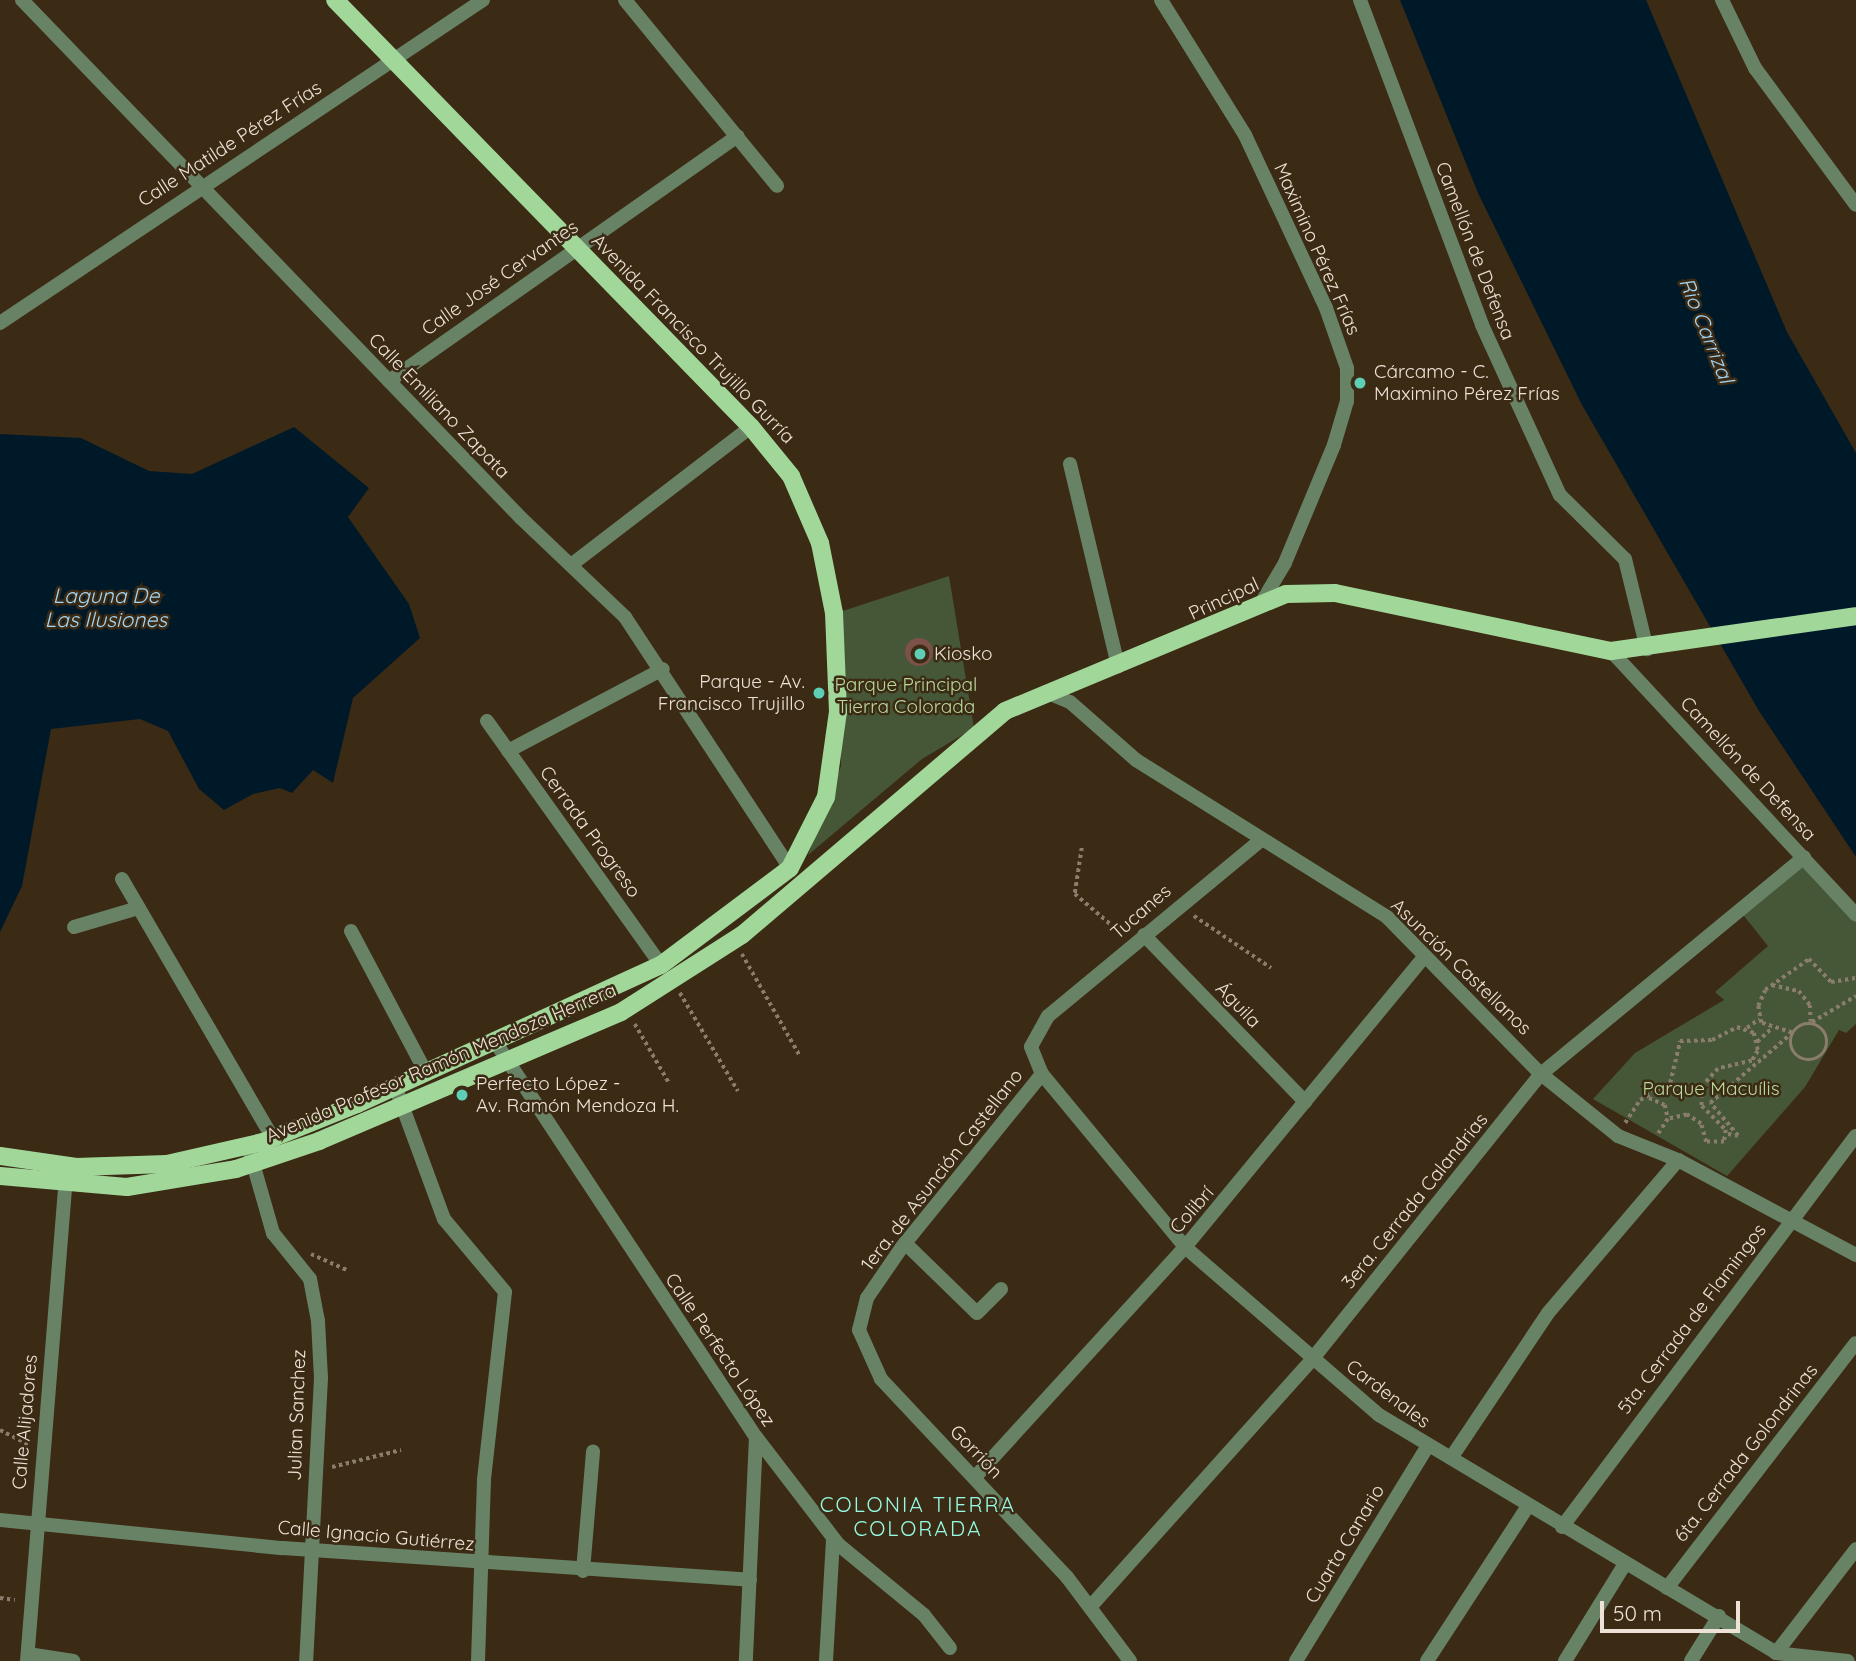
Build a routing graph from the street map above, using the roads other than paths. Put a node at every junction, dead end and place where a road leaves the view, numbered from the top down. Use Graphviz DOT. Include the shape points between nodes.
graph roads {
  1 [pos="335,0"];
  2 [pos="483,0"];
  3 [pos="625,0"];
  4 [pos="1161,0"];
  5 [pos="1360,0"];
  6 [pos="1722,0"];
  7 [pos="26,1"];
  8 [pos="394,61"];
  9 [pos="738,136"];
  10 [pos="201,185"];
  11 [pos="777,187"];
  12 [pos="1856,205"];
  13 [pos="577,247"];
  14 [pos="0,323"];
  15 [pos="389,381"];
  16 [pos="751,427"];
  17 [pos="1070,464"];
  18 [pos="571,565"];
  19 [pos="1260,605"];
  20 [pos="1856,616"];
  21 [pos="1647,649"];
  22 [pos="1611,651"];
  23 [pos="1118,666"];
  24 [pos="663,669"];
  25 [pos="1046,692"];
  26 [pos="487,721"];
  27 [pos="508,751"];
  28 [pos="820,815"];
  29 [pos="845,840"];
  30 [pos="1261,840"];
  31 [pos="1804,857"];
  32 [pos="790,868"];
  33 [pos="122,879"];
  34 [pos="138,908"];
  35 [pos="1856,915"];
  36 [pos="74,927"];
  37 [pos="351,931"];
  38 [pos="1139,940"];
  39 [pos="1424,957"];
  40 [pos="661,965"];
  41 [pos="1048,1016"];
  42 [pos="496,1043"];
  43 [pos="505,1061"];
  44 [pos="425,1072"];
  45 [pos="1042,1074"];
  46 [pos="1541,1074"];
  47 [pos="395,1086"];
  48 [pos="1305,1102"];
  49 [pos="405,1104"];
  50 [pos="1856,1136"];
  51 [pos="273,1138"];
  52 [pos="250,1155"];
  53 [pos="0,1156"];
  54 [pos="1678,1160"];
  55 [pos="0,1177"];
  56 [pos="65,1186"];
  57 [pos="1792,1218"];
  58 [pos="905,1243"];
  59 [pos="1185,1247"];
  60 [pos="1856,1255"];
  61 [pos="872,1289"];
  62 [pos="1001,1289"];
  63 [pos="1856,1343"];
  64 [pos="1310,1362"];
  65 [pos="756,1437"];
  66 [pos="1427,1447"];
  67 [pos="593,1451"];
  68 [pos="1451,1458"];
  69 [pos="976,1476"];
  70 [pos="1526,1509"];
  71 [pos="0,1520"];
  72 [pos="35,1522"];
  73 [pos="1562,1527"];
  74 [pos="833,1539"];
  75 [pos="1856,1549"];
  76 [pos="311,1550"];
  77 [pos="479,1563"];
  78 [pos="1625,1564"];
  79 [pos="583,1571"];
  80 [pos="750,1580"];
  81 [pos="1667,1588"];
  82 [pos="1091,1606"];
  83 [pos="1719,1616"];
  84 [pos="950,1648"];
  85 [pos="1776,1653"];
  86 [pos="28,1658"];
  87 [pos="1828,1659"];
  88 [pos="73,1661"];
  89 [pos="306,1661"];
  90 [pos="478,1661"];
  91 [pos="746,1661"];
  92 [pos="826,1661"];
  93 [pos="1130,1661"];
  94 [pos="1296,1661"];
  95 [pos="1427,1661"];
  96 [pos="1565,1661"];
  97 [pos="1691,1661"];
  98 [pos="1848,1661"];
  1 -- 8 [label="main road, Avenida Francisco Trujillo Gurría"];
  2 -- 8 [label="street, Calle Matilde Pérez Frías"];
  3 -- 9 [label="street"];
  4 -- 19 [label="street, Maximino Pérez Frías" via="1245,135 1326,308 1347,368 1348,401 1338,435 1285,563"];
  5 -- 21 [label="street, Camellón de Defensa" via="1510,389 1560,495 1625,559"];
  6 -- 12 [label="street" via="1755,68"];
  7 -- 10 [label="street, Calle Emiliano Zapata"];
  8 -- 10 [label="street, Calle Matilde Pérez Frías"];
  8 -- 13 [label="main road, Avenida Francisco Trujillo Gurría"];
  9 -- 11 [label="street"];
  9 -- 13 [label="street, Calle José Cervantes"];
  10 -- 14 [label="street, Calle Matilde Pérez Frías"];
  10 -- 15 [label="street, Calle Emiliano Zapata"];
  13 -- 15 [label="street, Calle José Cervantes"];
  13 -- 16 [label="main road, Avenida Francisco Trujillo Gurría"];
  15 -- 18 [label="street, Calle Emiliano Zapata"];
  16 -- 18 [label="street"];
  16 -- 28 [label="main road, Avenida Francisco Trujillo Gurría" via="802,495 830,581 838,712"];
  17 -- 23 [label="street"];
  18 -- 24 [label="street, Calle Emiliano Zapata" via="625,617"];
  19 -- 22 [label="main road, Principal" via="1298,592 1335,593"];
  19 -- 23 [label="main road, Principal"];
  20 -- 21 [label="main road, Principal"];
  21 -- 22 [label="main road, Principal"];
  22 -- 31 [label="street, Camellón de Defensa"];
  23 -- 25 [label="main road, Principal"];
  24 -- 27 [label="street"];
  24 -- 32 [label="street, Calle Emiliano Zapata"];
  25 -- 29 [label="main road, Principal" via="1004,711"];
  25 -- 30 [label="street, Asunción Castellanos"];
  26 -- 27 [label="street, Cerrada Progreso"];
  27 -- 40 [label="street, Cerrada Progreso"];
  28 -- 29 [label="main road" via="824,834"];
  28 -- 32 [label="main road, Avenida Francisco Trujillo Gurría"];
  29 -- 43 [label="main road, Avenida Profesor Ramón Mendoza Herrera" via="734,940 673,982 626,1009"];
  30 -- 38 [label="street, Tucanes"];
  30 -- 39 [label="street, Asunción Castellanos" via="1387,917"];
  31 -- 35 [label="street, Camellón de Defensa"];
  31 -- 46 [label="street, 3era. Cerrada Calandrias"];
  32 -- 40 [label="main road, Avenida Profesor Ramón Mendoza Herrera"];
  33 -- 34 [label="street"];
  34 -- 36 [label="street"];
  34 -- 51 [label="street"];
  37 -- 44 [label="street"];
  38 -- 41 [label="street, Tucanes"];
  38 -- 48 [label="street, Águila"];
  39 -- 46 [label="street, Asunción Castellanos"];
  39 -- 48 [label="street, Colibrí"];
  40 -- 42 [label="main road, Avenida Profesor Ramón Mendoza Herrera"];
  41 -- 45 [label="street, Cardenales" via="1031,1047"];
  42 -- 43 [label="street, Calle Perfecto López"];
  42 -- 44 [label="main road, Avenida Profesor Ramón Mendoza Herrera"];
  43 -- 49 [label="main road, Avenida Profesor Ramón Mendoza Herrera"];
  43 -- 65 [label="street, Calle Perfecto López"];
  44 -- 47 [label="main road, Avenida Profesor Ramón Mendoza Herrera"];
  45 -- 58 [label="street, 1era. de Asunción Castellano"];
  45 -- 59 [label="street, Cardenales"];
  46 -- 54 [label="street, Asunción Castellanos" via="1618,1136"];
  46 -- 64 [label="street, 3era. Cerrada Calandrias"];
  47 -- 49 [label="street"];
  47 -- 51 [label="main road, Avenida Profesor Ramón Mendoza Herrera"];
  48 -- 59 [label="street, Colibrí"];
  49 -- 52 [label="main road, Avenida Profesor Ramón Mendoza Herrera"];
  49 -- 77 [label="street" via="444,1219 505,1292"];
  50 -- 57 [label="street, 5ta. Cerrada de Flamingos"];
  51 -- 52 [label="main road, Avenida Profesor Ramón Mendoza Herrera"];
  52 -- 53 [label="main road, Avenida Profesor Ramón Mendoza Herrera" via="109,1168"];
  52 -- 56 [label="main road, Avenida Profesor Ramón Mendoza Herrera" via="159,1184"];
  52 -- 76 [label="street, Julian Sanchez" via="273,1233 313,1286 321,1378"];
  54 -- 57 [label="street, Asunción Castellanos"];
  54 -- 68 [label="street" via="1548,1313"];
  55 -- 56 [label="main road, Avenida Profesor Ramón Mendoza Herrera"];
  56 -- 72 [label="street, Calle Alijadores"];
  57 -- 60 [label="street, Asunción Castellanos"];
  57 -- 73 [label="street, 5ta. Cerrada de Flamingos"];
  58 -- 61 [label="street, 1era. de Asunción Castellano"];
  58 -- 62 [label="street" via="976,1314"];
  59 -- 64 [label="street, Cardenales"];
  59 -- 69 [label="street, Colibrí"];
  61 -- 69 [label="street, Gorrión" via="860,1319 865,1356"];
  63 -- 81 [label="street, 6ta. Cerrada Golondrinas"];
  64 -- 66 [label="street, Cardenales"];
  64 -- 82 [label="street, 3era. Cerrada Calandrias"];
  65 -- 74 [label="street, Calle Perfecto López"];
  65 -- 80 [label="street"];
  66 -- 68 [label="street, Cardenales"];
  66 -- 94 [label="street, Cuarta Canario"];
  67 -- 79 [label="street"];
  68 -- 70 [label="street, Cardenales"];
  69 -- 82 [label="street, Gorrión"];
  70 -- 73 [label="street, Cardenales"];
  70 -- 95 [label="street"];
  71 -- 72 [label="street, Calle Ignacio Gutiérrez"];
  72 -- 76 [label="street, Calle Ignacio Gutiérrez"];
  72 -- 86 [label="street, Calle Alijadores"];
  73 -- 78 [label="street, Cardenales"];
  74 -- 84 [label="street, Calle Perfecto López" via="924,1615"];
  74 -- 92 [label="street"];
  75 -- 85 [label="street"];
  76 -- 77 [label="street, Calle Ignacio Gutiérrez"];
  76 -- 89 [label="street, Julian Sanchez"];
  77 -- 79 [label="street, Calle Ignacio Gutiérrez"];
  77 -- 90 [label="street"];
  78 -- 81 [label="street, Cardenales"];
  78 -- 96 [label="street"];
  79 -- 80 [label="street, Calle Ignacio Gutiérrez"];
  80 -- 91 [label="street"];
  81 -- 83 [label="street, Cardenales"];
  82 -- 93 [label="street, Gorrión"];
  83 -- 85 [label="street, Cardenales"];
  83 -- 97 [label="street"];
  85 -- 87 [label="street, Cardenales"];
  86 -- 88 [label="street"];
  87 -- 98 [label="street, Cardenales"];
}
